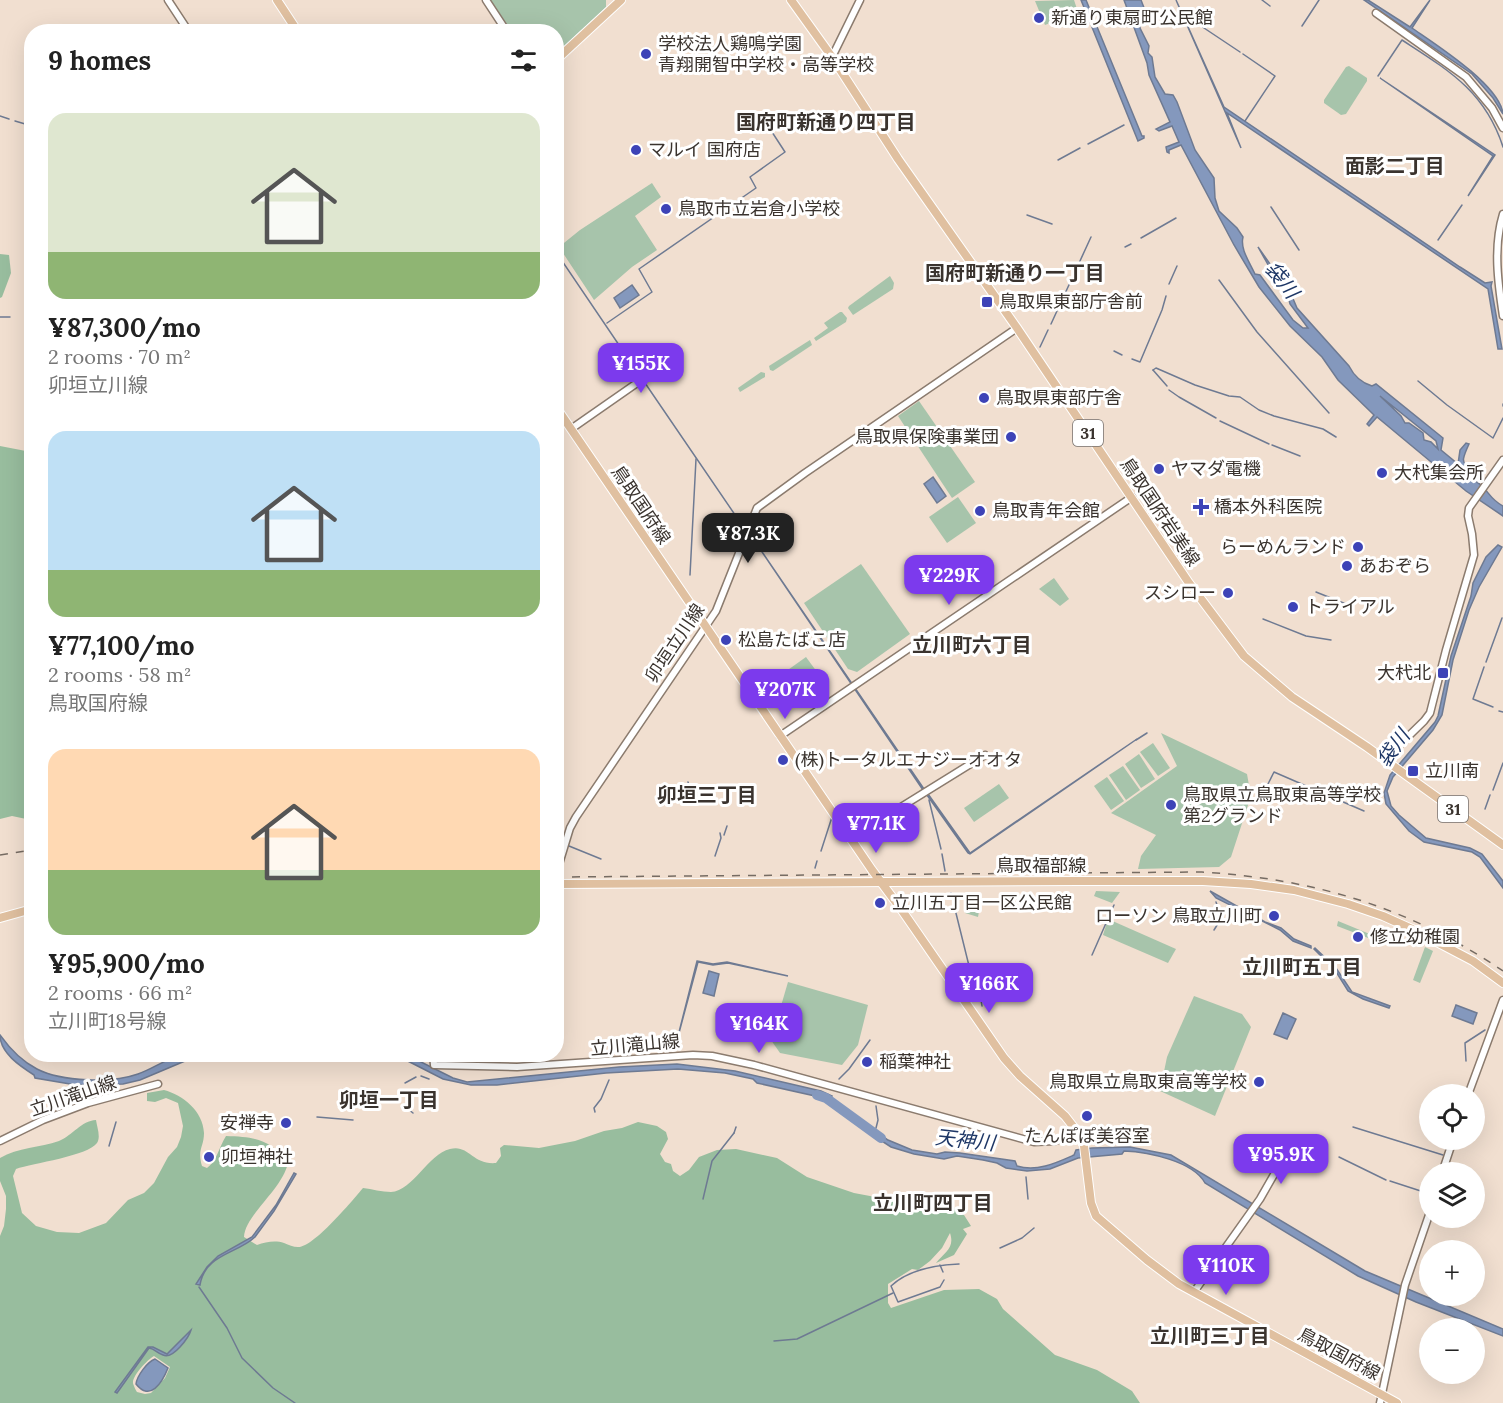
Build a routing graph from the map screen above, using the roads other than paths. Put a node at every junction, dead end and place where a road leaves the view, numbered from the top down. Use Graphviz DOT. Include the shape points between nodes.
graph roads {
  1 [pos="168,0"];
  2 [pos="277,0"];
  3 [pos="486,0"];
  4 [pos="621,0"];
  5 [pos="790,0"];
  6 [pos="860,0"];
  7 [pos="1376,13"];
  8 [pos="184,24"];
  9 [pos="293,24"];
  10 [pos="502,24"];
  11 [pos="564,53"];
  12 [pos="832,57"];
  13 [pos="1503,128"];
  14 [pos="1503,214"];
  15 [pos="1503,316"];
  16 [pos="1017,328"];
  17 [pos="647,376"];
  18 [pos="564,419"];
  19 [pos="571,429"];
  20 [pos="1501,463"];
  21 [pos="1132,497"];
  22 [pos="706,626"];
  23 [pos="780,736"];
  24 [pos="985,755"];
  25 [pos="1385,759"];
  26 [pos="851,838"];
  27 [pos="1503,845"];
  28 [pos="564,848"];
  29 [pos="564,884"];
  30 [pos="882,884"];
  31 [pos="24,911"];
  32 [pos="0,918"];
  33 [pos="1503,983"];
  34 [pos="1503,1000"];
  35 [pos="434,1062"];
  36 [pos="158,1084"];
  37 [pos="1472,1084"];
  38 [pos="1079,1134"];
  39 [pos="0,1141"];
  40 [pos="1284,1157"];
  41 [pos="1425,1228"];
  42 [pos="1194,1292"];
  43 [pos="1381,1399"];
  44 [pos="1397,1403"];
  1 -- 8 [label="street"];
  2 -- 9 [label="main road"];
  3 -- 10 [label="street"];
  4 -- 11 [label="main road"];
  5 -- 12 [label="main road, 鳥取国府岩美線 / 31"];
  6 -- 12 [label="street"];
  7 -- 13 [label="street" via="1466,76 1486,98"];
  12 -- 16 [label="main road, 鳥取国府岩美線 / 31"];
  14 -- 15 [label="street" via="1498,241"];
  16 -- 21 [label="main road, 鳥取国府岩美線 / 31"];
  16 -- 22 [label="street, 卯垣立川線" via="757,508"];
  17 -- 19 [label="street"];
  18 -- 19 [label="main road, 鳥取国府線"];
  19 -- 22 [label="main road, 鳥取国府線"];
  20 -- 25 [label="street" via="1469,508 1474,555 1431,709 1424,722"];
  21 -- 23 [label="street"];
  21 -- 25 [label="main road, 鳥取国府岩美線 / 31" via="1244,656 1292,697"];
  22 -- 23 [label="main road, 鳥取国府線"];
  22 -- 28 [label="street, 卯垣立川線" via="576,817"];
  23 -- 26 [label="main road, 鳥取国府線"];
  24 -- 26 [label="street"];
  25 -- 27 [label="main road, 鳥取国府岩美線 / 31"];
  26 -- 30 [label="main road, 鳥取国府線"];
  29 -- 30 [label="main road, 鳥取福部線"];
  30 -- 33 [label="main road, 鳥取福部線" via="1203,881 1275,887 1383,916 1473,961"];
  30 -- 38 [label="main road, 鳥取国府線" via="1004,1058"];
  31 -- 32 [label="main road"];
  34 -- 37 [label="street"];
  35 -- 38 [label="street, 立川滝山線" via="517,1067 712,1056 1034,1142"];
  36 -- 39 [label="street, 立川滝山線" via="88,1103"];
  38 -- 42 [label="main road, 鳥取国府線" via="1096,1216 1147,1260"];
  40 -- 42 [label="street" via="1258,1202"];
  41 -- 43 [label="street" via="1405,1285"];
  42 -- 43 [label="main road, 鳥取国府線"];
  43 -- 44 [label="main road, 鳥取国府線"];
}
